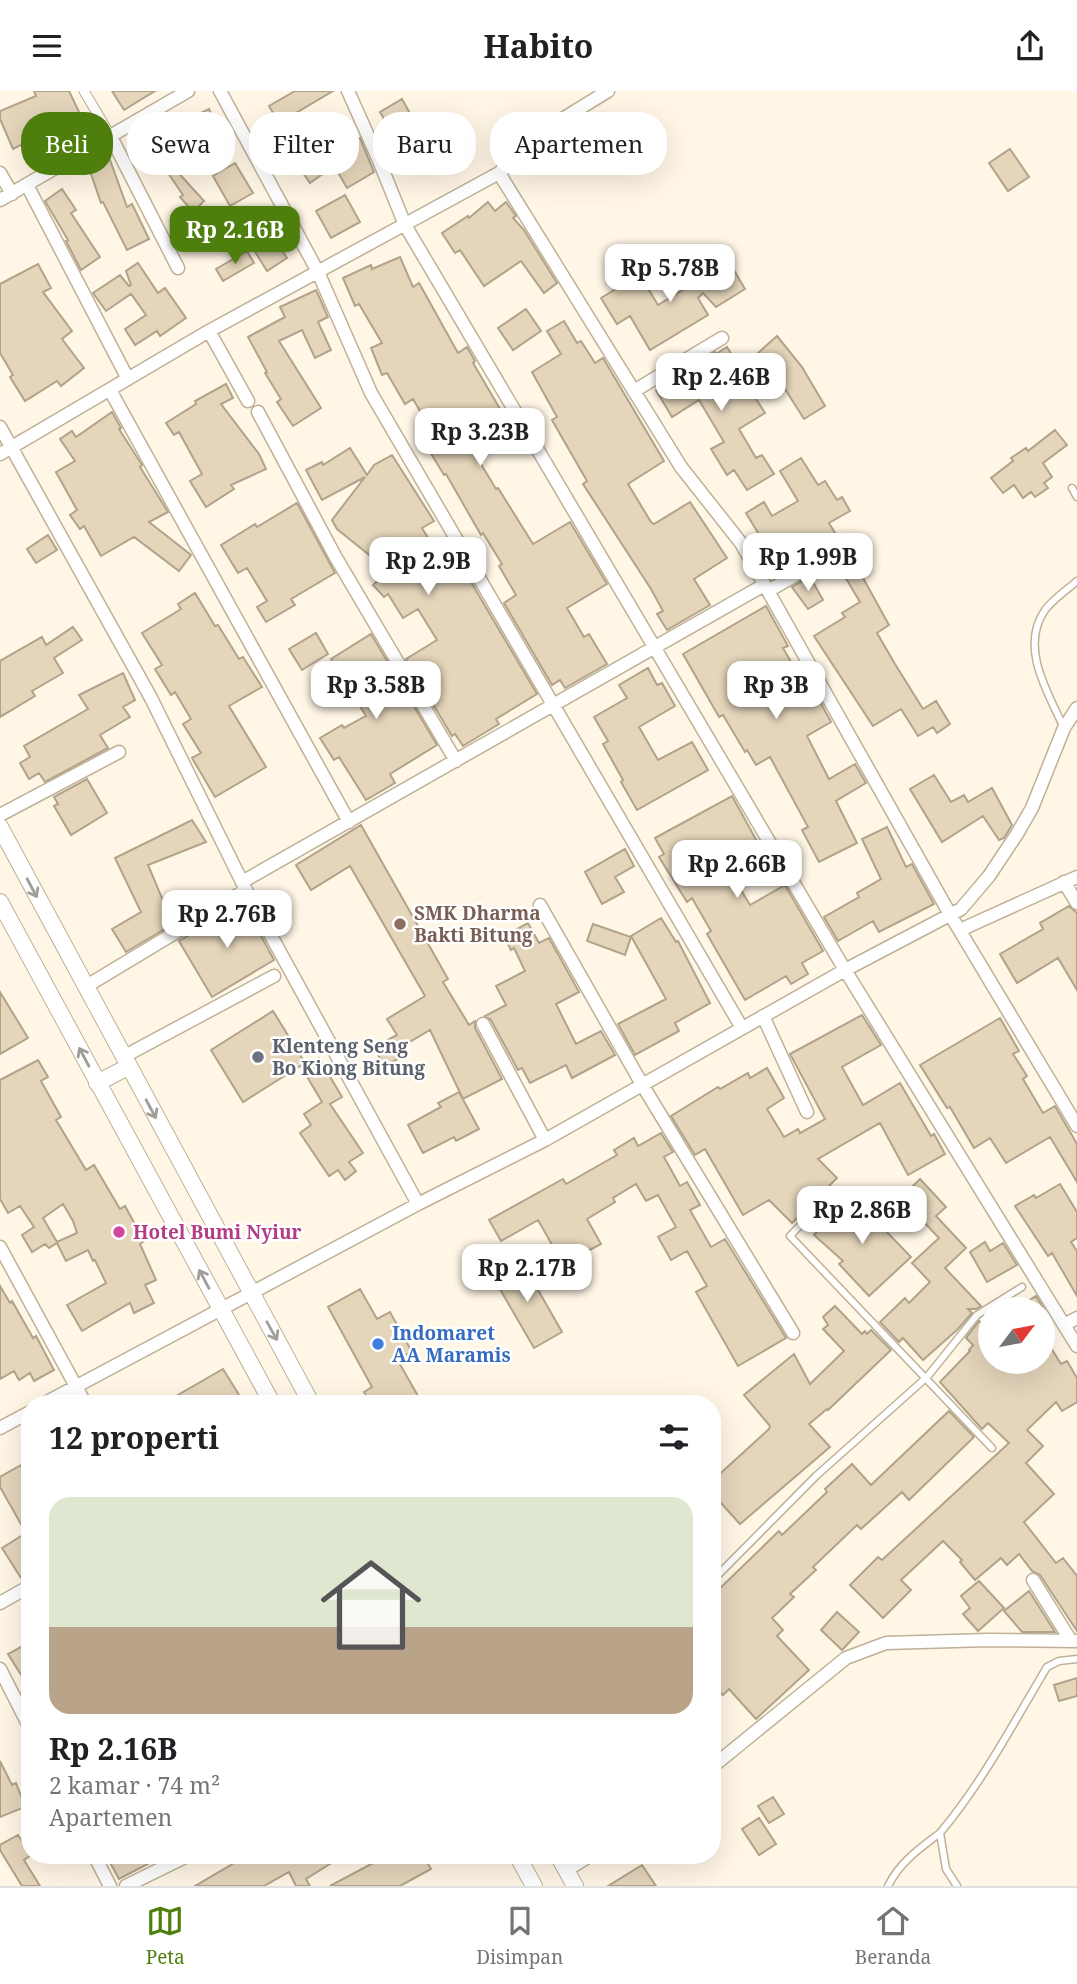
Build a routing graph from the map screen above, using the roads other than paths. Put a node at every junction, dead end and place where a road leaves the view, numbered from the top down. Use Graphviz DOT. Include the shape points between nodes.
graph roads {
  1 [pos="84,91"];
  2 [pos="188,91"];
  3 [pos="220,91"];
  4 [pos="348,91"];
  5 [pos="608,91"];
  6 [pos="96,112"];
  7 [pos="574,112"];
  8 [pos="113,133"];
  9 [pos="113,141"];
  10 [pos="0,173"];
  11 [pos="44,175"];
  12 [pos="495,175"];
  13 [pos="500,175"];
  14 [pos="27,185"];
  15 [pos="6,197"];
  16 [pos="405,225"];
  17 [pos="178,268"];
  18 [pos="318,272"];
  19 [pos="209,331"];
  20 [pos="722,338"];
  21 [pos="128,379"];
  22 [pos="110,390"];
  23 [pos="634,391"];
  24 [pos="248,401"];
  25 [pos="258,412"];
  26 [pos="0,427"];
  27 [pos="6,450"];
  28 [pos="1072,488"];
  29 [pos="1077,497"];
  30 [pos="836,552"];
  31 [pos="1077,581"];
  32 [pos="766,588"];
  33 [pos="656,648"];
  34 [pos="554,703"];
  35 [pos="1077,708"];
  36 [pos="1064,728"];
  37 [pos="119,752"];
  38 [pos="456,761"];
  39 [pos="0,815"];
  40 [pos="349,822"];
  41 [pos="0,827"];
  42 [pos="1077,877"];
  43 [pos="1064,882"];
  44 [pos="244,886"];
  45 [pos="0,902"];
  46 [pos="1077,903"];
  47 [pos="540,905"];
  48 [pos="951,916"];
  49 [pos="960,930"];
  50 [pos="845,970"];
  51 [pos="274,975"];
  52 [pos="85,987"];
  53 [pos="763,1016"];
  54 [pos="483,1024"];
  55 [pos="742,1028"];
  56 [pos="126,1062"];
  57 [pos="97,1083"];
  58 [pos="643,1086"];
  59 [pos="807,1112"];
  60 [pos="1077,1126"];
  61 [pos="545,1140"];
  62 [pos="418,1204"];
  63 [pos="817,1208"];
  64 [pos="0,1247"];
  65 [pos="1022,1287"];
  66 [pos="251,1294"];
  67 [pos="221,1311"];
  68 [pos="1077,1318"];
  69 [pos="1064,1325"];
  70 [pos="793,1333"];
  71 [pos="1077,1346"];
  72 [pos="927,1377"];
  73 [pos="75,1387"];
  74 [pos="60,1395"];
  75 [pos="80,1395"];
  76 [pos="267,1395"];
  77 [pos="307,1395"];
  78 [pos="21,1417"];
  79 [pos="0,1428"];
  80 [pos="992,1448"];
  81 [pos="721,1572"];
  82 [pos="1033,1580"];
  83 [pos="21,1591"];
  84 [pos="0,1603"];
  85 [pos="1074,1641"];
  86 [pos="1077,1658"];
  87 [pos="0,1669"];
  88 [pos="21,1703"];
  89 [pos="721,1759"];
  90 [pos="940,1833"];
  91 [pos="99,1864"];
  92 [pos="171,1864"];
  93 [pos="522,1864"];
  94 [pos="563,1864"];
  95 [pos="576,1864"];
  96 [pos="566,1870"];
  97 [pos="110,1886"];
  98 [pos="126,1886"];
  99 [pos="534,1886"];
  100 [pos="575,1886"];
  101 [pos="888,1886"];
  102 [pos="957,1886"];
  1 -- 6 [label="street"];
  2 -- 8 [label="street"];
  3 -- 18 [label="street"];
  4 -- 16 [label="street"];
  5 -- 7 [label="street"];
  9 -- 17 [label="street"];
  10 -- 15 [label="street"];
  11 -- 14 [label="street"];
  12 -- 16 [label="street"];
  13 -- 23 [label="street"];
  14 -- 15 [label="street"];
  14 -- 21 [label="street"];
  16 -- 18 [label="street"];
  16 -- 33 [label="street"];
  18 -- 19 [label="street"];
  18 -- 34 [label="street" via="371,393"];
  19 -- 21 [label="street"];
  19 -- 24 [label="street"];
  20 -- 23 [label="street"];
  21 -- 22 [label="street"];
  22 -- 27 [label="street"];
  22 -- 40 [label="street"];
  23 -- 32 [label="street" via="681,467 741,543"];
  25 -- 38 [label="street" via="335,556"];
  26 -- 27 [label="street"];
  27 -- 44 [label="street" via="150,698"];
  28 -- 29 [label="lane"];
  30 -- 32 [label="street"];
  31 -- 36 [label="lane" via="1046,609 1034,631 1038,668"];
  32 -- 33 [label="street"];
  32 -- 48 [label="street"];
  33 -- 34 [label="street"];
  33 -- 50 [label="street"];
  34 -- 38 [label="street"];
  34 -- 55 [label="street"];
  35 -- 36 [label="street"];
  36 -- 48 [label="street" via="1017,834 989,876"];
  37 -- 39 [label="street"];
  38 -- 40 [label="street"];
  40 -- 44 [label="street"];
  41 -- 52 [label="street, one-way"];
  42 -- 43 [label="street"];
  43 -- 46 [label="street"];
  43 -- 49 [label="street"];
  44 -- 52 [label="street"];
  44 -- 62 [label="street"];
  57 -- 45 [label="street, one-way"];
  47 -- 58 [label="street"];
  48 -- 49 [label="street"];
  48 -- 50 [label="street"];
  49 -- 60 [label="street"];
  50 -- 53 [label="street"];
  50 -- 69 [label="street"];
  51 -- 56 [label="street"];
  52 -- 56 [label="street"];
  53 -- 55 [label="street"];
  53 -- 59 [label="street"];
  54 -- 61 [label="street"];
  55 -- 58 [label="street"];
  56 -- 57 [label="street"];
  56 -- 66 [label="street, one-way"];
  67 -- 57 [label="street, one-way"];
  58 -- 61 [label="street"];
  58 -- 70 [label="street"];
  61 -- 62 [label="street"];
  62 -- 66 [label="street"];
  63 -- 72 [label="lane" via="790,1236"];
  64 -- 73 [label="street"];
  65 -- 72 [label="lane" via="977,1315"];
  66 -- 67 [label="street"];
  66 -- 77 [label="street, one-way"];
  67 -- 73 [label="street"];
  67 -- 76 [label="street"];
  68 -- 69 [label="street"];
  69 -- 71 [label="street"];
  72 -- 80 [label="lane"];
  72 -- 81 [label="lane" via="816,1476"];
  73 -- 74 [label="street"];
  73 -- 75 [label="street"];
  78 -- 79 [label="street"];
  82 -- 85 [label="street"];
  83 -- 84 [label="street"];
  85 -- 89 [label="street" via="886,1643 846,1658"];
  86 -- 90 [label="lane" via="1046,1667 986,1770"];
  87 -- 88 [label="street"];
  90 -- 101 [label="lane" via="910,1856"];
  90 -- 102 [label="lane" via="946,1869"];
  91 -- 97 [label="street"];
  92 -- 98 [label="street"];
  93 -- 99 [label="street"];
  94 -- 96 [label="street"];
  95 -- 96 [label="street"];
  96 -- 100 [label="street"];
}
